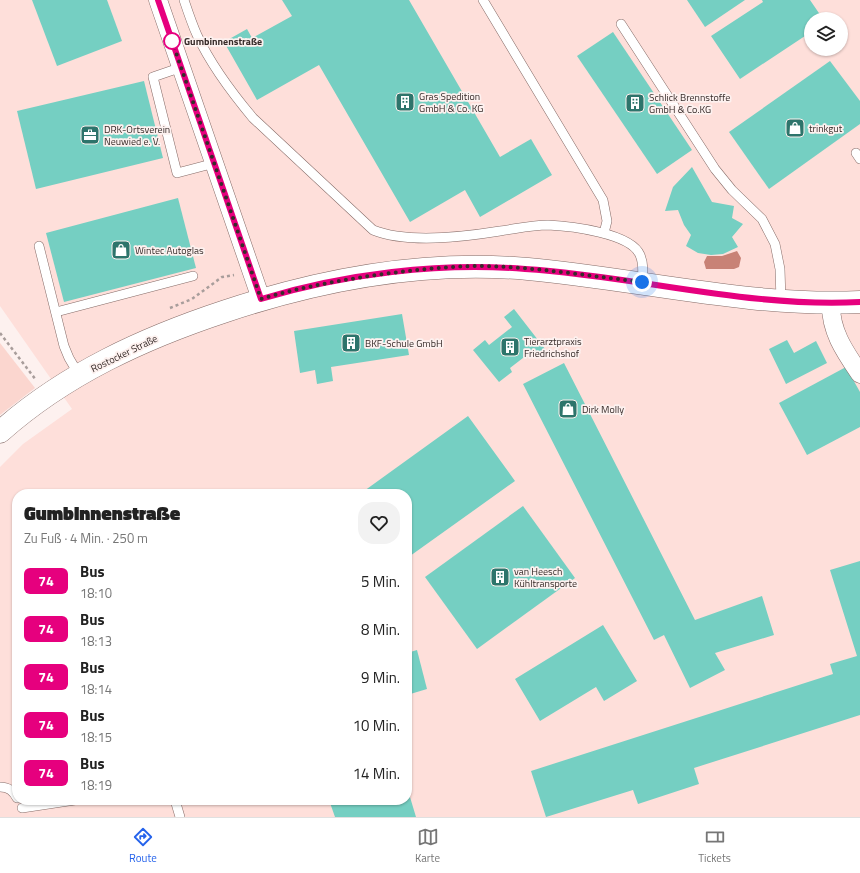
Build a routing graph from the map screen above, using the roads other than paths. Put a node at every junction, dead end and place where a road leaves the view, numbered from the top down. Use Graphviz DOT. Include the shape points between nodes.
graph roads {
  1 [pos="158,0"];
  2 [pos="184,0"];
  3 [pos="483,0"];
  4 [pos="621,24"];
  5 [pos="182,67"];
  6 [pos="215,163"];
  7 [pos="604,233"];
  8 [pos="39,246"];
  9 [pos="193,276"];
  10 [pos="642,282"];
  11 [pos="261,299"];
  12 [pos="781,301"];
  13 [pos="860,302"];
  14 [pos="831,303"];
  15 [pos="56,312"];
  16 [pos="860,374"];
  17 [pos="79,375"];
  18 [pos="0,432"];
  19 [pos="0,787"];
  20 [pos="12,794"];
  21 [pos="176,805"];
  22 [pos="180,817"];
  1 -- 5 [label="street"];
  2 -- 7 [label="lane" via="197,35 237,99 253,118 373,230 400,238 455,237 548,225"];
  3 -- 7 [label="lane" via="603,200 607,221"];
  4 -- 12 [label="lane" via="715,169 762,219 775,244 779,262"];
  5 -- 6 [label="street"];
  5 -- 6 [label="lane" via="153,77 177,173"];
  6 -- 11 [label="street"];
  7 -- 10 [label="lane" via="635,247 643,266"];
  8 -- 15 [label="lane"];
  9 -- 15 [label="lane"];
  10 -- 11 [label="street, Rostocker Straße" via="527,269 454,267 333,282"];
  10 -- 12 [label="street, Rostocker Straße"];
  11 -- 17 [label="street, Rostocker Straße" via="165,333"];
  12 -- 14 [label="street, Rostocker Straße"];
  13 -- 14 [label="street, Rostocker Straße"];
  14 -- 16 [label="street" via="831,315 839,340"];
  15 -- 17 [label="lane" via="64,346"];
  17 -- 18 [label="street, Rostocker Straße"];
  19 -- 20 [label="lane" via="8,788"];
  21 -- 22 [label="lane"];
}
